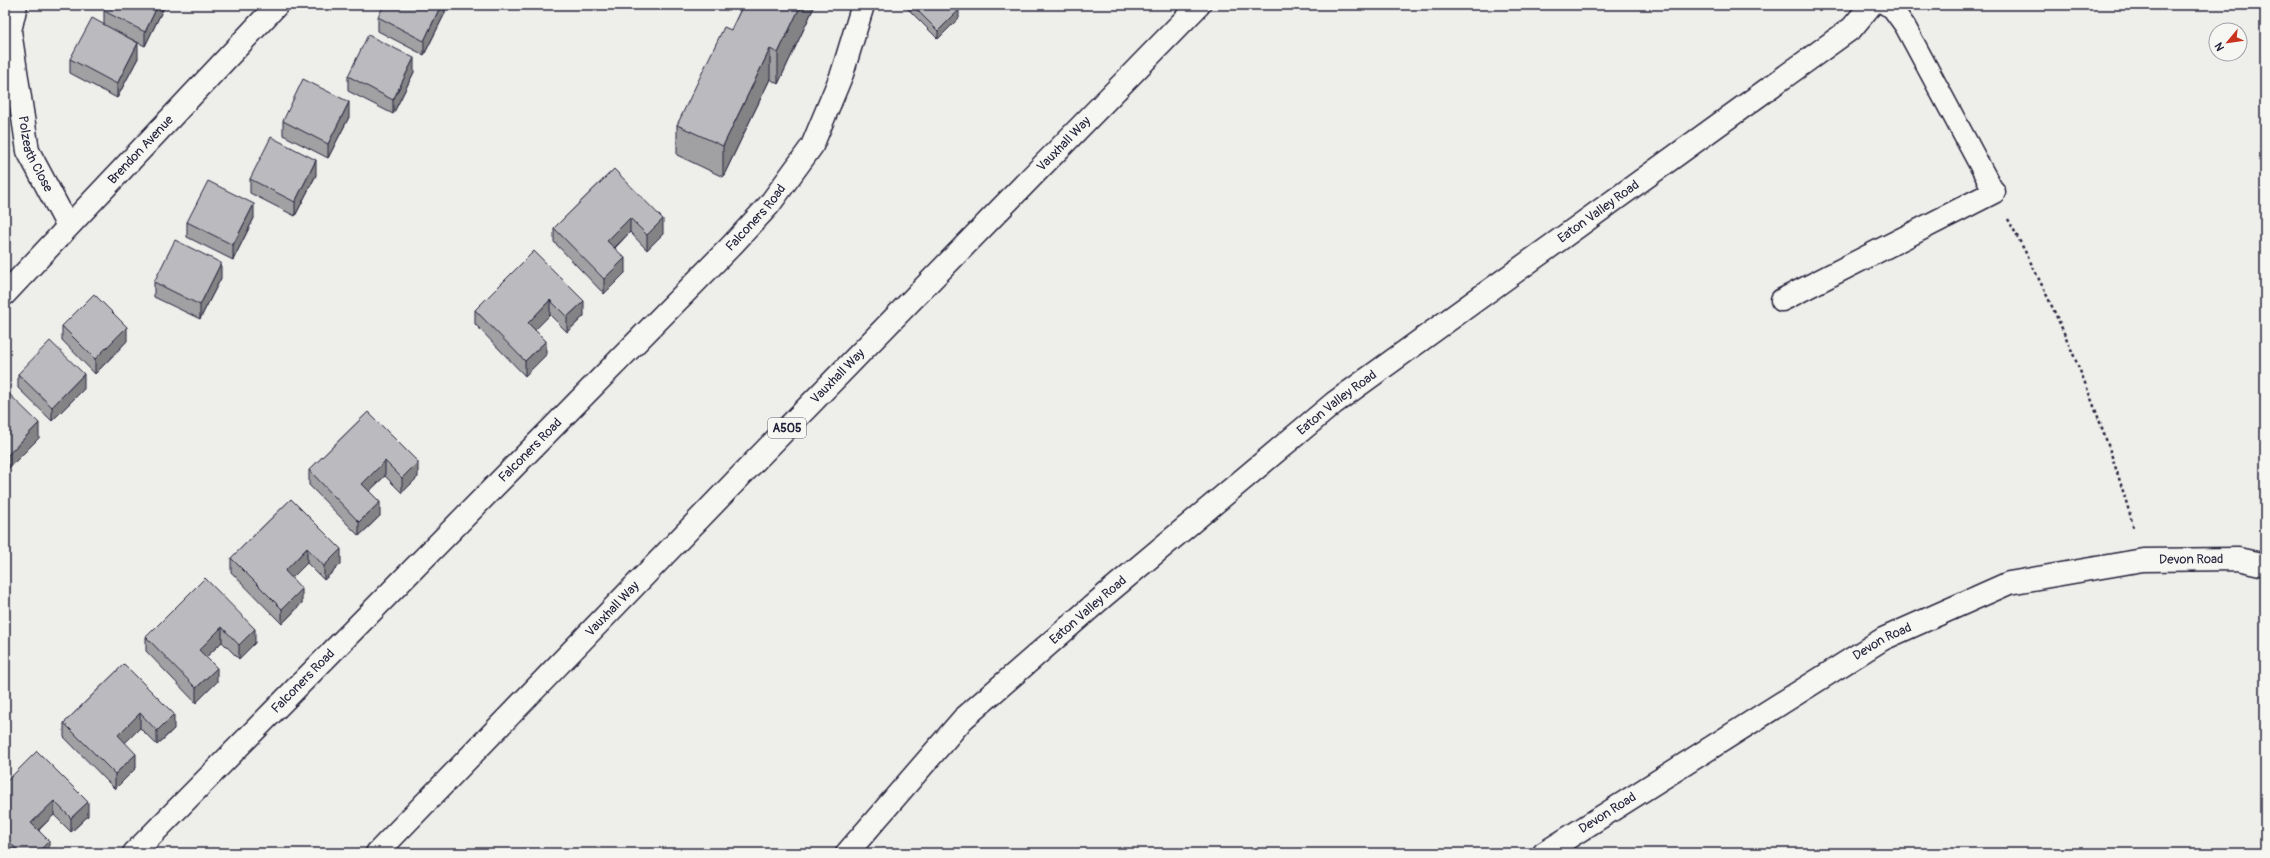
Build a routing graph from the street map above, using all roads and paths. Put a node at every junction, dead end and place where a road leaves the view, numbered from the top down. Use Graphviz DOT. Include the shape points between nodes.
graph roads {
  1 [pos="16,5"];
  2 [pos="277,5"];
  3 [pos="863,5"];
  4 [pos="1199,5"];
  5 [pos="1871,5"];
  6 [pos="1886,5"];
  7 [pos="1994,192"];
  8 [pos="68,226"];
  9 [pos="5,294"];
  10 [pos="1782,300"];
  11 [pos="2143,560"];
  12 [pos="2265,565"];
  13 [pos="134,853"];
  14 [pos="377,853"];
  15 [pos="847,853"];
  16 [pos="1544,853"];
  1 -- 8 [label="street, Polzeath Close" via="10,31 28,150"];
  2 -- 8 [label="street, Brendon Avenue"];
  3 -- 13 [label="street, Falconers Road" via="842,74 812,146 769,205"];
  4 -- 14 [label="street, Vauxhall Way / A505"];
  5 -- 15 [label="street, Eaton Valley Road" via="1852,28 1334,403 963,718"];
  6 -- 7 [label="lane" via="1892,8 1905,26"];
  7 -- 10 [label="street"];
  7 -- 11 [label="path" via="2071,344 2121,482"];
  8 -- 9 [label="street, Brendon Avenue"];
  11 -- 12 [label="street, Devon Road" via="2238,559"];
  11 -- 16 [label="street, Devon Road" via="2009,583 1883,640"];
}
